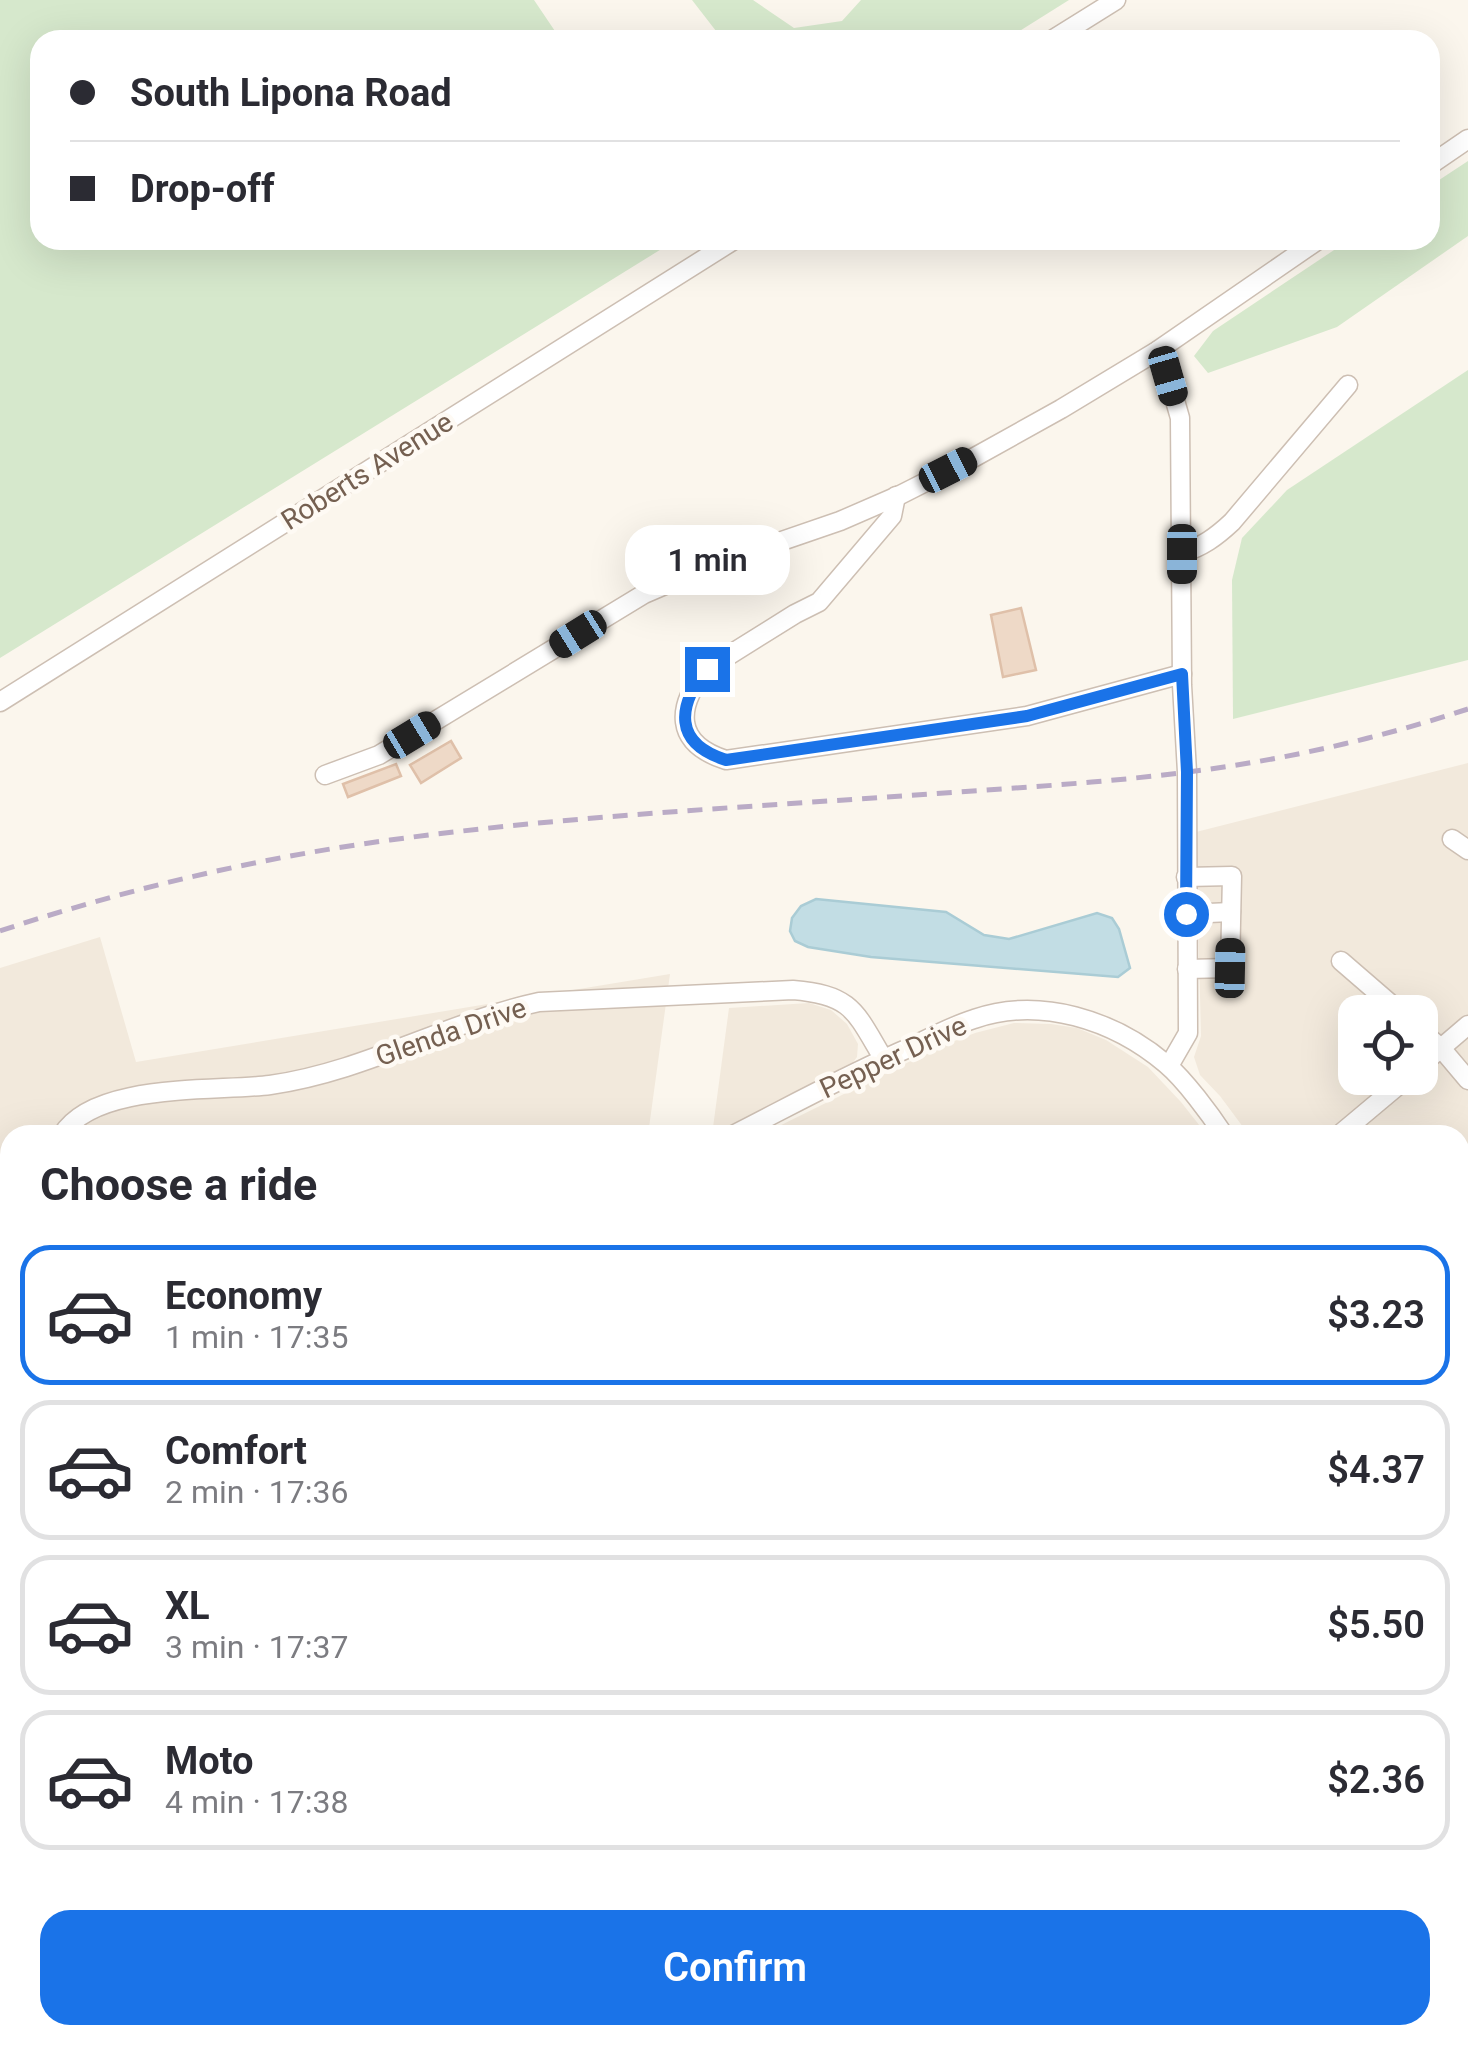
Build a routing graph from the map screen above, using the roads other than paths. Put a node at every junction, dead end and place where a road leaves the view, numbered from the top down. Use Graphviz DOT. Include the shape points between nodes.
graph roads {
  1 [pos="1116,0"];
  2 [pos="1068,30"];
  3 [pos="1468,139"];
  4 [pos="1440,158"];
  5 [pos="718,250"];
  6 [pos="1303,250"];
  7 [pos="1157,351"];
  8 [pos="1348,386"];
  9 [pos="896,496"];
  10 [pos="1182,554"];
  11 [pos="1182,674"];
  12 [pos="0,702"];
  13 [pos="325,775"];
  14 [pos="1186,877"];
  15 [pos="1231,912"];
  16 [pos="1186,914"];
  17 [pos="1341,961"];
  18 [pos="1187,969"];
  19 [pos="1380,995"];
  20 [pos="1468,1025"];
  21 [pos="1438,1045"];
  22 [pos="1441,1048"];
  23 [pos="1438,1051"];
  24 [pos="884,1058"];
  25 [pos="1169,1066"];
  26 [pos="1468,1080"];
  27 [pos="1387,1095"];
  28 [pos="70,1125"];
  29 [pos="752,1125"];
  30 [pos="1209,1125"];
  31 [pos="1351,1125"];
  1 -- 2 [label="street"];
  3 -- 4 [label="street"];
  5 -- 12 [label="street, Roberts Avenue"];
  6 -- 7 [label="street"];
  7 -- 9 [label="street"];
  7 -- 10 [label="street" via="1180,418"];
  8 -- 10 [label="street" via="1232,522"];
  9 -- 11 [label="street" via="892,516 819,602 698,680 684,708 685,722 707,754 726,760 1027,716"];
  9 -- 13 [label="street" via="644,594 379,754"];
  10 -- 11 [label="street"];
  11 -- 14 [label="street"];
  14 -- 15 [label="street" via="1232,876"];
  14 -- 16 [label="street"];
  15 -- 16 [label="street"];
  15 -- 18 [label="street" via="1230,968"];
  16 -- 18 [label="street"];
  17 -- 19 [label="street"];
  18 -- 25 [label="street" via="1188,1033"];
  20 -- 22 [label="street"];
  21 -- 22 [label="street"];
  22 -- 23 [label="street"];
  22 -- 26 [label="street"];
  24 -- 25 [label="street, Pepper Drive" via="976,1018 1018,1010 1097,1022"];
  24 -- 28 [label="street, Glenda Drive" via="854,1012 821,992 539,1002 317,1074 110,1102"];
  24 -- 29 [label="street, Pepper Drive"];
  25 -- 30 [label="street, Pepper Drive"];
  27 -- 31 [label="street"];
}
